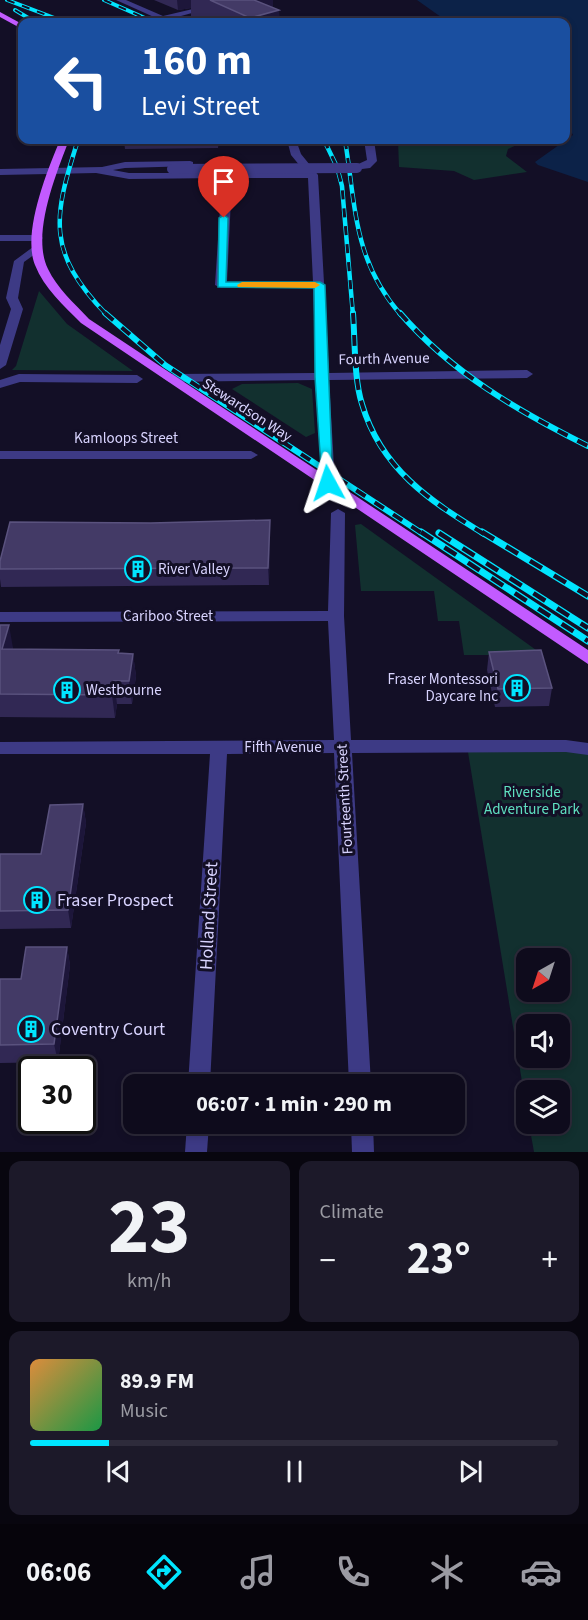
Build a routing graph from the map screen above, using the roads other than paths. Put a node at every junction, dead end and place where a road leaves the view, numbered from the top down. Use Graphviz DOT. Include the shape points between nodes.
graph roads {
  1 [pos="120,0"];
  2 [pos="216,5"];
  3 [pos="0,14"];
  4 [pos="159,18"];
  5 [pos="165,18"];
  6 [pos="18,25"];
  7 [pos="62,144"];
  8 [pos="293,144"];
  9 [pos="370,144"];
  10 [pos="296,156"];
  11 [pos="228,170"];
  12 [pos="52,171"];
  13 [pos="99,171"];
  14 [pos="0,172"];
  15 [pos="313,175"];
  16 [pos="0,238"];
  17 [pos="37,244"];
  18 [pos="320,285"];
  19 [pos="0,365"];
  20 [pos="527,374"];
  21 [pos="321,377"];
  22 [pos="169,378"];
  23 [pos="137,379"];
  24 [pos="0,384"];
  25 [pos="0,455"];
  26 [pos="251,455"];
  27 [pos="328,483"];
  28 [pos="338,513"];
  29 [pos="336,616"];
  30 [pos="0,617"];
  31 [pos="588,658"];
  32 [pos="219,747"];
  33 [pos="343,747"];
  34 [pos="0,748"];
  35 [pos="588,749"];
  36 [pos="200,1074"];
  37 [pos="359,1074"];
  38 [pos="197,1134"];
  39 [pos="362,1134"];
  40 [pos="196,1152"];
  41 [pos="363,1152"];
  1 -- 4 [label="street"];
  2 -- 5 [label="street"];
  3 -- 6 [label="main road"];
  7 -- 12 [label="main road"];
  8 -- 10 [label="street"];
  9 -- 13 [label="street, bridge" via="372,161 360,168"];
  10 -- 11 [label="street" via="276,165"];
  10 -- 15 [label="street"];
  11 -- 13 [label="street" via="129,176"];
  11 -- 15 [label="street"];
  11 -- 18 [label="street" via="221,285"];
  12 -- 13 [label="street"];
  12 -- 14 [label="street"];
  12 -- 17 [label="main road"];
  15 -- 18 [label="street"];
  16 -- 17 [label="street"];
  17 -- 19 [label="street" via="19,261 12,298 17,309"];
  17 -- 22 [label="main road, Stewardson Way" via="45,274 85,321"];
  18 -- 21 [label="street"];
  20 -- 21 [label="street, Fourth Avenue"];
  21 -- 22 [label="street, Fourth Avenue"];
  21 -- 27 [label="street"];
  22 -- 27 [label="main road, Stewardson Way"];
  23 -- 24 [label="street" via="19,378"];
  25 -- 26 [label="street, Kamloops Street"];
  27 -- 31 [label="main road, Stewardson Way"];
  28 -- 29 [label="street, Fourteenth Street"];
  29 -- 30 [label="street, Cariboo Street"];
  29 -- 33 [label="street, Fourteenth Street"];
  32 -- 33 [label="street, Fifth Avenue"];
  32 -- 34 [label="street, Fifth Avenue"];
  32 -- 36 [label="street, Holland Street"];
  33 -- 35 [label="street, Fifth Avenue"];
  33 -- 37 [label="street, Fourteenth Street"];
  38 -- 40 [label="street"];
  39 -- 41 [label="street"];
}
